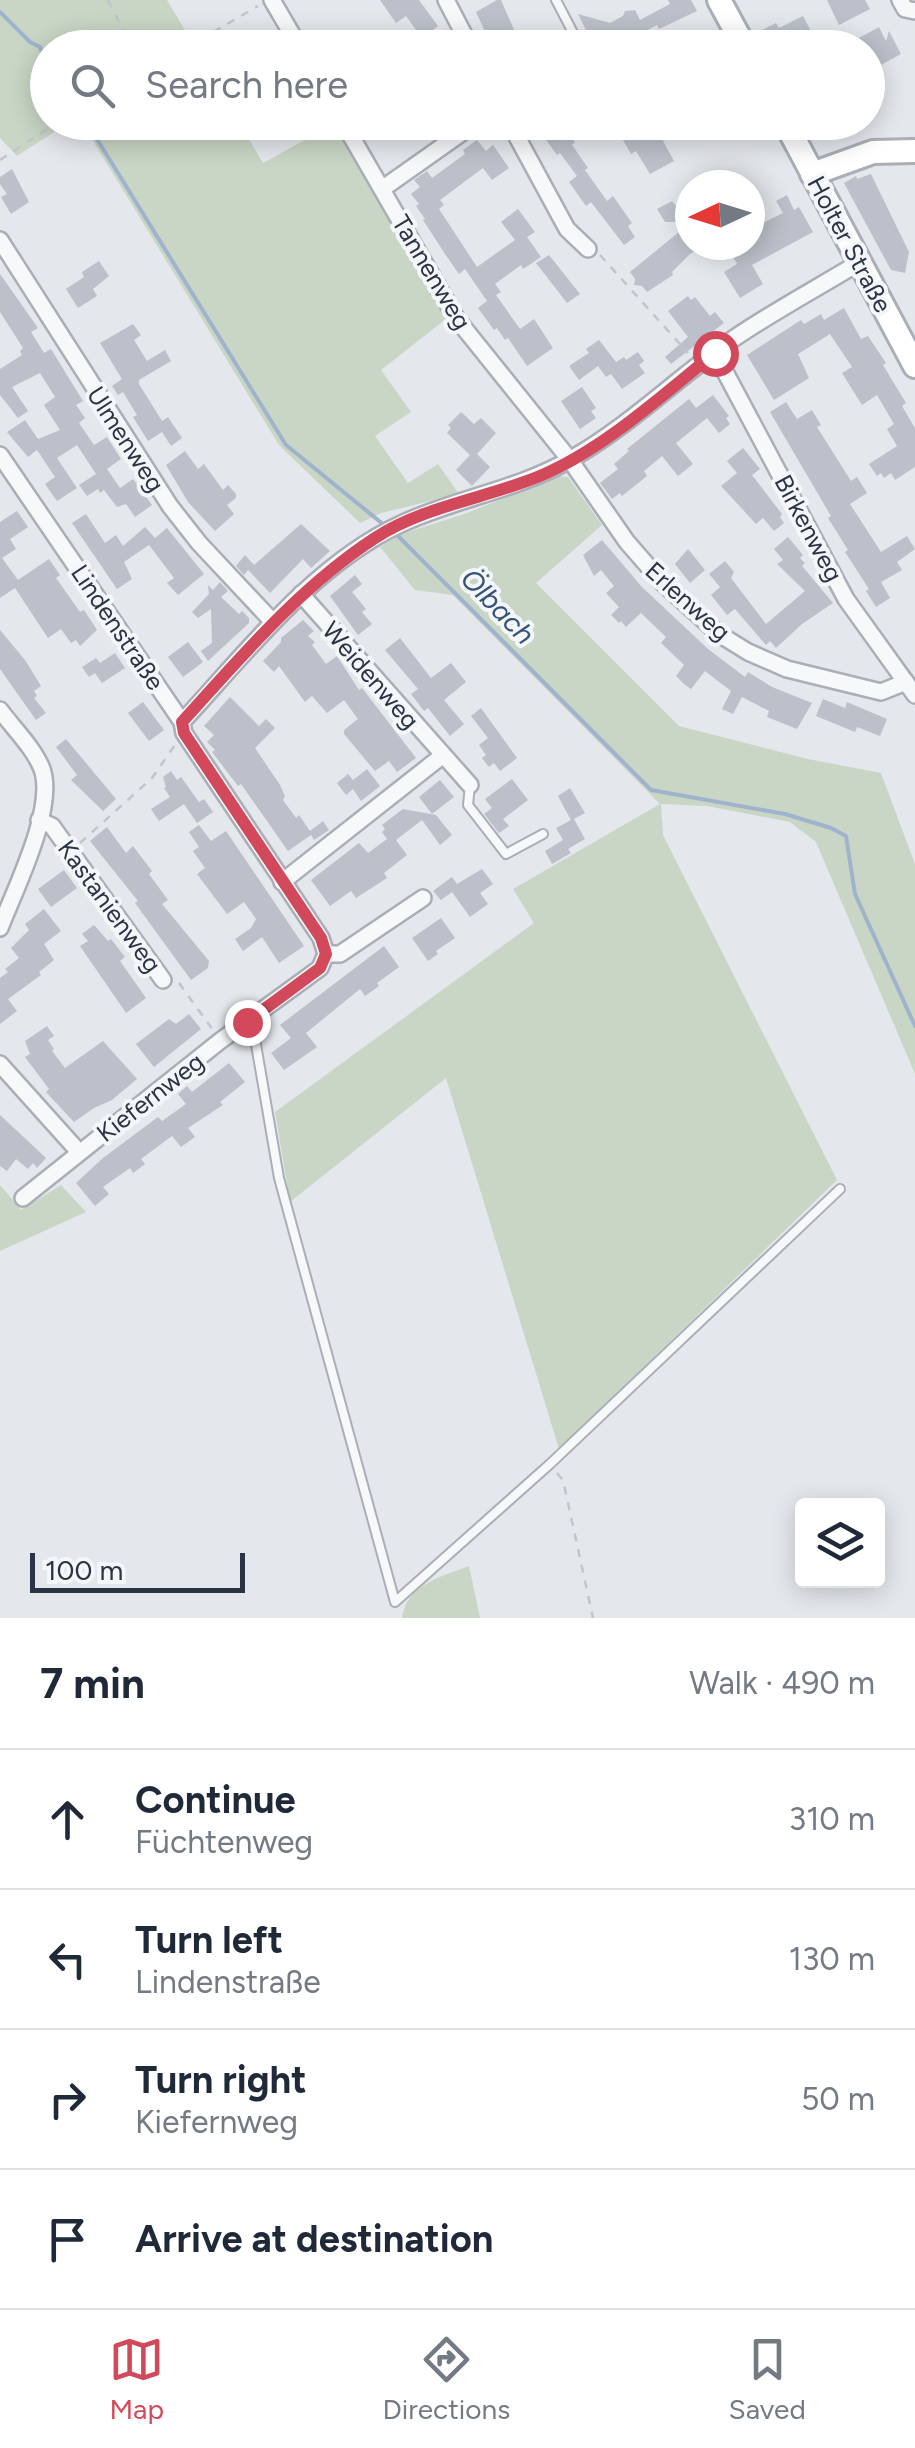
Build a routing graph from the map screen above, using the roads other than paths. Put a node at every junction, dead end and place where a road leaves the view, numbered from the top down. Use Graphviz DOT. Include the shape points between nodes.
graph roads {
  1 [pos="270,0"];
  2 [pos="446,0"];
  3 [pos="556,0"];
  4 [pos="719,0"];
  5 [pos="900,0"];
  6 [pos="915,12"];
  7 [pos="289,30"];
  8 [pos="461,30"];
  9 [pos="572,30"];
  10 [pos="735,30"];
  11 [pos="354,140"];
  12 [pos="451,140"];
  13 [pos="519,140"];
  14 [pos="794,140"];
  15 [pos="915,151"];
  16 [pos="812,174"];
  17 [pos="382,189"];
  18 [pos="0,240"];
  19 [pos="588,249"];
  20 [pos="860,262"];
  21 [pos="715,353"];
  22 [pos="915,366"];
  23 [pos="0,455"];
  24 [pos="570,460"];
  25 [pos="301,594"];
  26 [pos="273,622"];
  27 [pos="910,688"];
  28 [pos="0,710"];
  29 [pos="183,728"];
  30 [pos="442,756"];
  31 [pos="470,786"];
  32 [pos="40,820"];
  33 [pos="542,834"];
  34 [pos="282,882"];
  35 [pos="424,898"];
  36 [pos="0,928"];
  37 [pos="326,954"];
  38 [pos="164,980"];
  39 [pos="247,1022"];
  40 [pos="0,1064"];
  41 [pos="79,1152"];
  42 [pos="840,1189"];
  43 [pos="23,1198"];
  1 -- 7 [label="street"];
  2 -- 8 [label="street"];
  3 -- 9 [label="lane"];
  4 -- 10 [label="street"];
  5 -- 6 [label="street"];
  11 -- 17 [label="street, Tannenweg"];
  12 -- 17 [label="street"];
  13 -- 19 [label="street" via="567,230"];
  14 -- 16 [label="street, Holter Straße"];
  15 -- 16 [label="street" via="873,152"];
  16 -- 20 [label="street, Holter Straße"];
  17 -- 24 [label="street, Tannenweg" via="456,318"];
  18 -- 26 [label="street, Ulmenweg" via="170,506"];
  20 -- 21 [label="street"];
  20 -- 22 [label="street, Holter Straße"];
  21 -- 24 [label="street"];
  21 -- 27 [label="street, Birkenweg" via="846,599"];
  23 -- 29 [label="street, Lindenstraße"];
  24 -- 25 [label="street" via="403,523"];
  24 -- 27 [label="street, Erlenweg" via="627,542 719,634 787,669 881,692"];
  25 -- 26 [label="street"];
  25 -- 30 [label="street, Weidenweg"];
  26 -- 29 [label="street"];
  28 -- 32 [label="street, Kastanienweg" via="40,765"];
  29 -- 34 [label="street, Lindenstraße"];
  30 -- 31 [label="street, Weidenweg"];
  30 -- 34 [label="street"];
  31 -- 33 [label="lane" via="468,805 506,854"];
  32 -- 36 [label="street"];
  32 -- 38 [label="street, Kastanienweg" via="72,851"];
  34 -- 37 [label="street, Lindenstraße"];
  35 -- 37 [label="street, Kiefernweg" via="340,954"];
  37 -- 39 [label="street, Kiefernweg" via="320,968"];
  39 -- 41 [label="street, Kiefernweg"];
  39 -- 42 [label="lane" via="279,1178 395,1602"];
  40 -- 41 [label="street"];
  41 -- 43 [label="street, Kiefernweg"];
}
